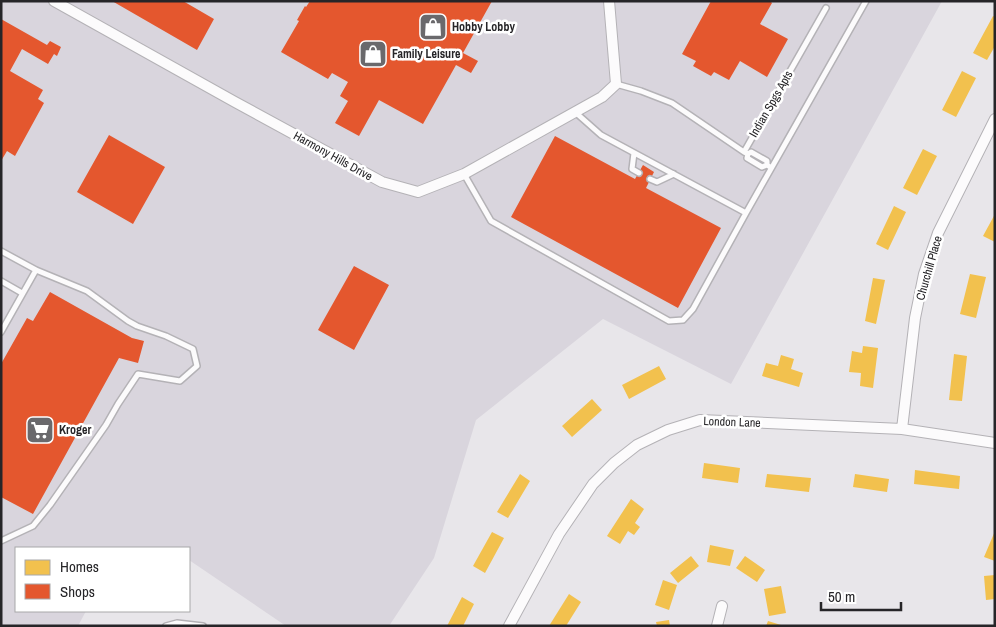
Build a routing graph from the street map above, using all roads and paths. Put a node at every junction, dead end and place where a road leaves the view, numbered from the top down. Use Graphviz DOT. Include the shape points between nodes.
graph roads {
  1 [pos="54,1"];
  2 [pos="609,1"];
  3 [pos="866,1"];
  4 [pos="826,8"];
  5 [pos="616,84"];
  6 [pos="575,112"];
  7 [pos="995,119"];
  8 [pos="634,153"];
  9 [pos="746,153"];
  10 [pos="770,166"];
  11 [pos="639,173"];
  12 [pos="464,174"];
  13 [pos="674,174"];
  14 [pos="650,179"];
  15 [pos="746,213"];
  16 [pos="1,251"];
  17 [pos="36,270"];
  18 [pos="1,281"];
  19 [pos="22,293"];
  20 [pos="1,315"];
  21 [pos="8,319"];
  22 [pos="1,332"];
  23 [pos="902,429"];
  24 [pos="995,443"];
  25 [pos="1,540"];
  26 [pos="722,606"];
  27 [pos="166,626"];
  28 [pos="203,626"];
  29 [pos="509,626"];
  30 [pos="717,626"];
  1 -- 12 [label="street, Harmony Hills Drive" via="382,182 418,192"];
  2 -- 5 [label="street"];
  3 -- 10 [label="lane"];
  4 -- 9 [label="lane, Indian Spgs Apts"];
  5 -- 6 [label="street, Harmony Hills Drive" via="602,97"];
  5 -- 9 [label="lane, Indian Spgs Apts" via="672,103"];
  6 -- 8 [label="lane" via="601,135"];
  6 -- 12 [label="street, Harmony Hills Drive"];
  7 -- 23 [label="street, Churchill Place" via="938,233 924,274"];
  8 -- 11 [label="lane" via="632,169"];
  8 -- 13 [label="lane"];
  9 -- 10 [label="lane" via="751,152"];
  10 -- 15 [label="lane"];
  12 -- 15 [label="lane" via="491,221 669,321 683,320 693,309"];
  13 -- 14 [label="lane" via="657,182"];
  13 -- 15 [label="lane"];
  16 -- 17 [label="lane"];
  17 -- 19 [label="lane"];
  17 -- 25 [label="lane" via="87,291 137,326 193,349 197,366 180,381 138,374 106,425 33,526"];
  18 -- 19 [label="lane"];
  19 -- 21 [label="lane"];
  20 -- 21 [label="lane"];
  21 -- 22 [label="lane"];
  23 -- 24 [label="street, London Lane"];
  23 -- 29 [label="street, London Lane" via="700,420 668,430 637,445 593,484 559,534"];
  26 -- 30 [label="street"];
  27 -- 28 [label="lane" via="177,623"];
}
